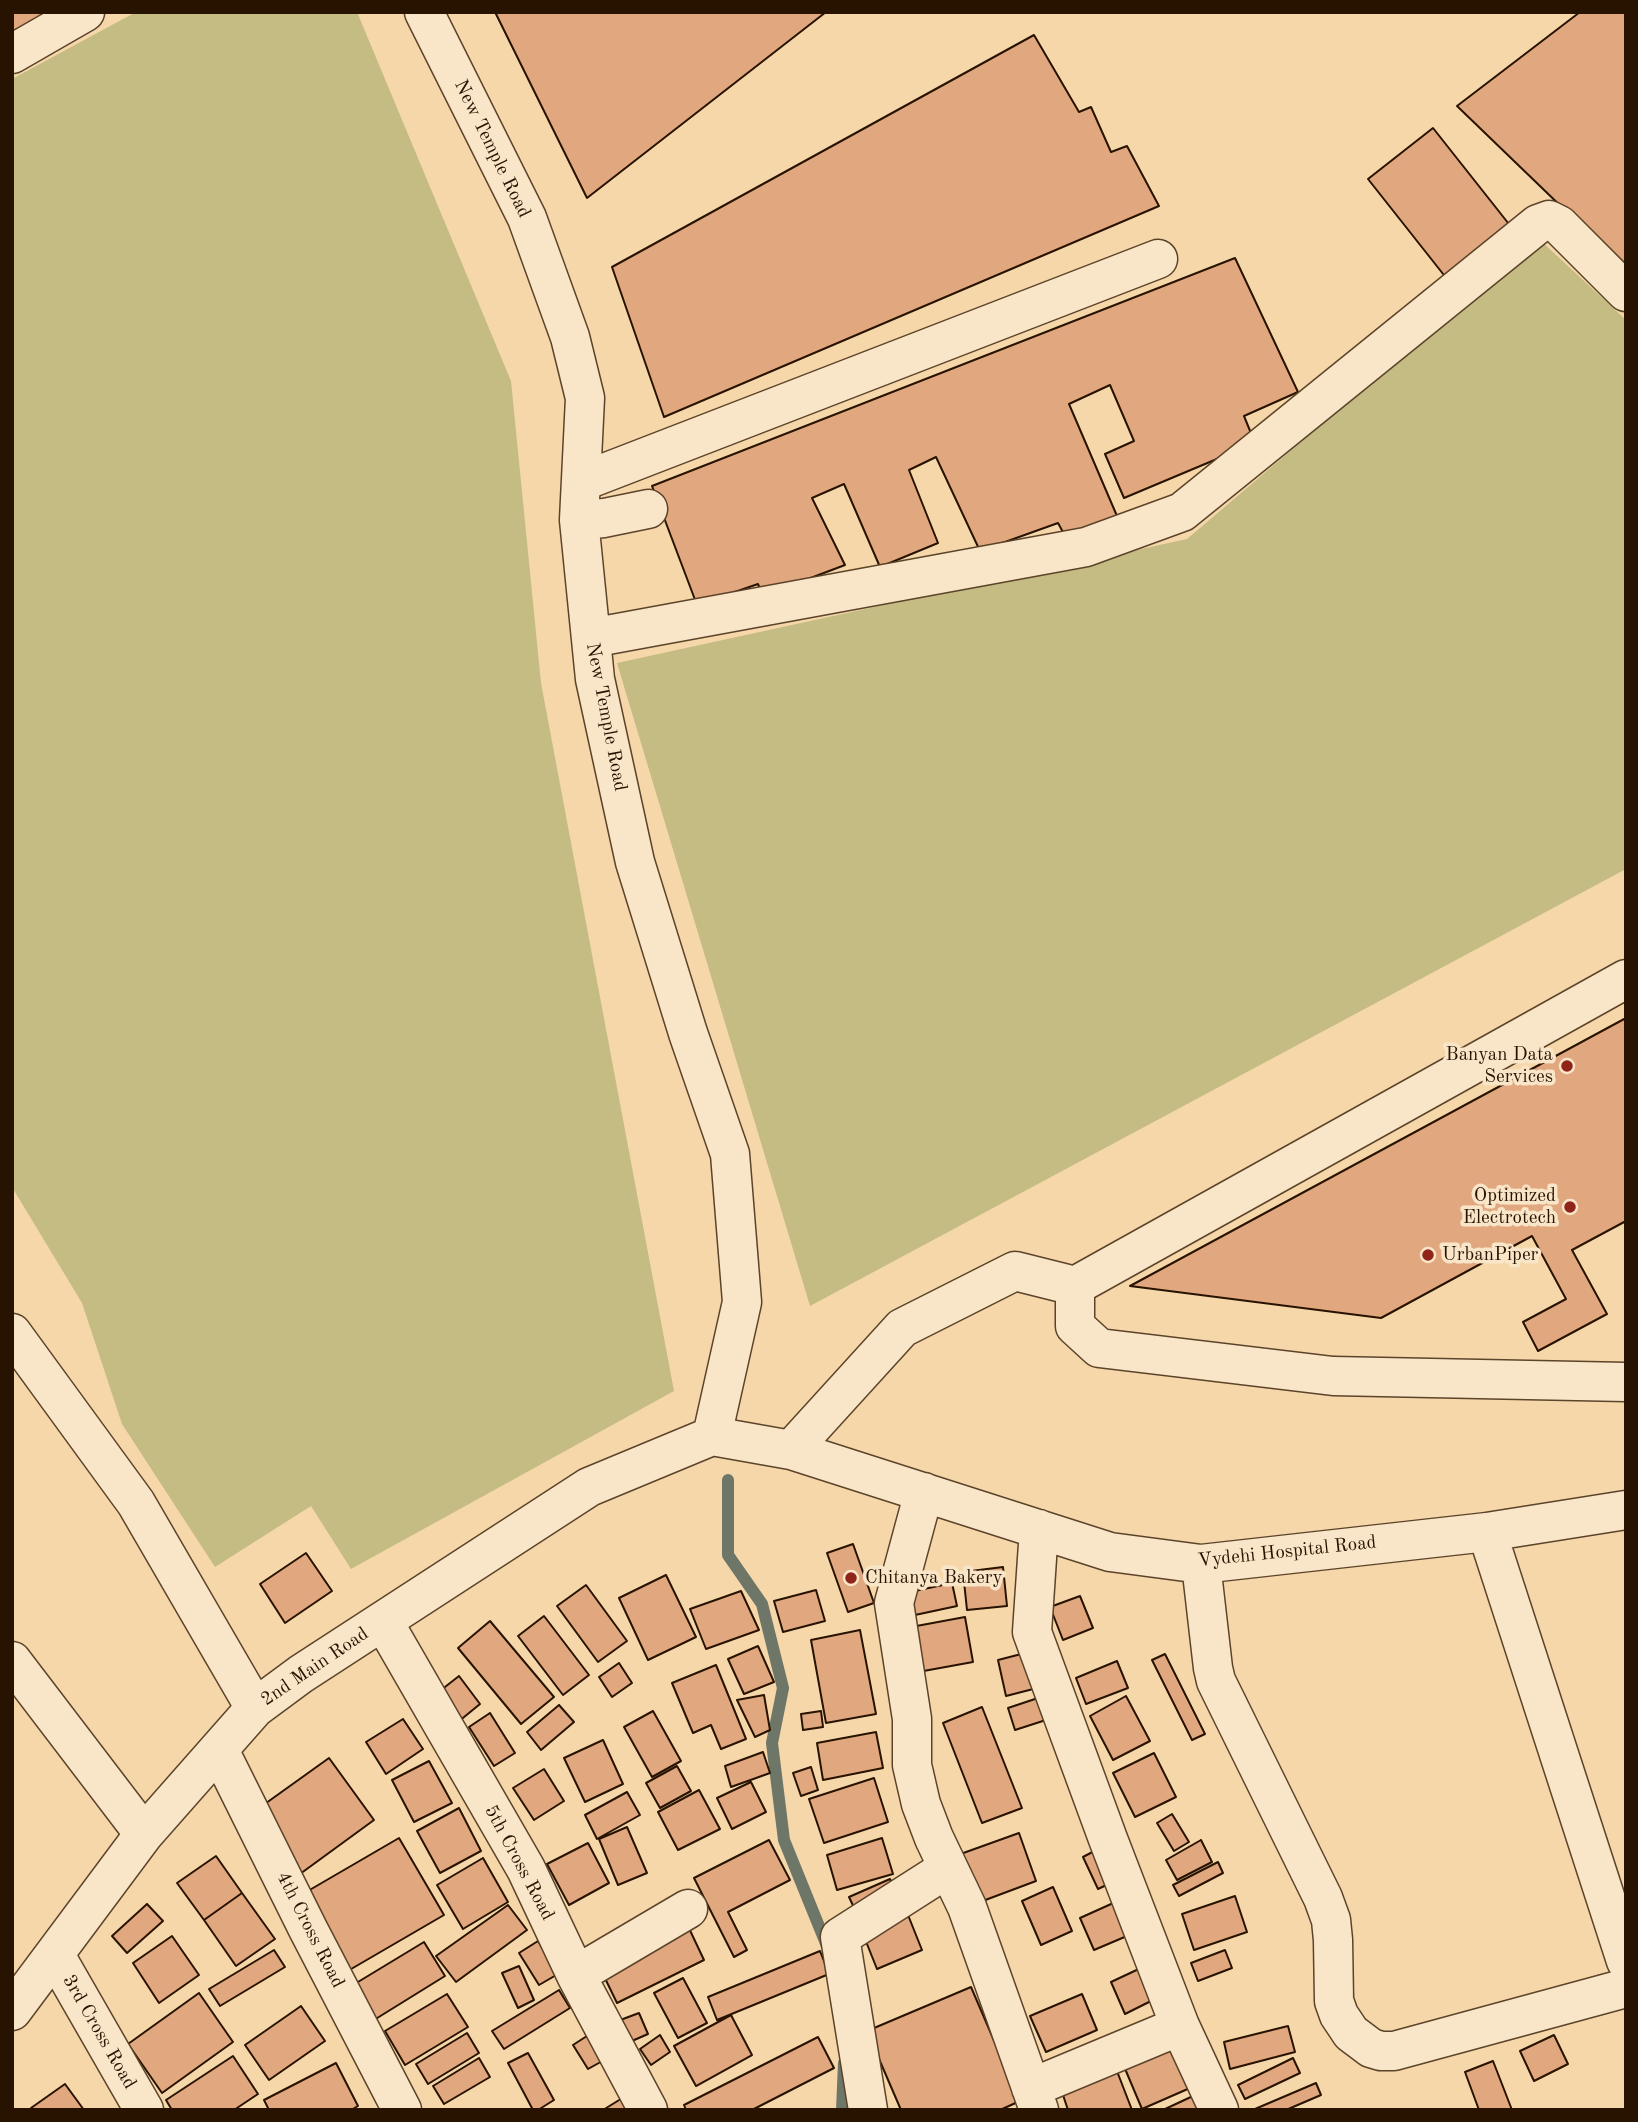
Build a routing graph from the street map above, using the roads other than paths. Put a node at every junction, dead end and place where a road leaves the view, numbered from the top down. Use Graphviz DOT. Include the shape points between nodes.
graph roads {
  1 [pos="85,12"];
  2 [pos="424,12"];
  3 [pos="12,54"];
  4 [pos="1158,259"];
  5 [pos="1626,292"];
  6 [pos="581,482"];
  7 [pos="648,509"];
  8 [pos="579,520"];
  9 [pos="591,638"];
  10 [pos="1626,979"];
  11 [pos="1075,1286"];
  12 [pos="12,1333"];
  13 [pos="1626,1382"];
  14 [pos="712,1436"];
  15 [pos="791,1450"];
  16 [pos="924,1492"];
  17 [pos="1626,1510"];
  18 [pos="1039,1529"];
  19 [pos="1487,1532"];
  20 [pos="1201,1564"];
  21 [pos="383,1621"];
  22 [pos="12,1661"];
  23 [pos="255,1708"];
  24 [pos="219,1750"];
  25 [pos="144,1834"];
  26 [pos="948,1868"];
  27 [pos="688,1909"];
  28 [pos="55,1955"];
  29 [pos="1626,1961"];
  30 [pos="576,1975"];
  31 [pos="1626,1988"];
  32 [pos="12,2011"];
  33 [pos="1180,2026"];
  34 [pos="1035,2099"];
  35 [pos="144,2110"];
  36 [pos="402,2110"];
  37 [pos="648,2110"];
  38 [pos="868,2110"];
  39 [pos="1219,2110"];
  1 -- 3 [label="street"];
  2 -- 6 [label="street, New Temple Road" via="527,218 569,337 585,398"];
  4 -- 6 [label="street"];
  5 -- 9 [label="street" via="1549,220 1538,224 1182,512 1086,547"];
  6 -- 8 [label="street, New Temple Road"];
  7 -- 8 [label="street"];
  8 -- 9 [label="street, New Temple Road"];
  9 -- 14 [label="street, New Temple Road" via="595,679 635,863 730,1154 742,1302"];
  10 -- 11 [label="street"];
  11 -- 13 [label="street" via="1075,1326 1099,1349 1333,1376"];
  11 -- 15 [label="street" via="1015,1271 902,1328"];
  12 -- 23 [label="street" via="136,1503"];
  14 -- 15 [label="street, Vydehi Hospital Road"];
  14 -- 21 [label="street, 2nd Main Road" via="589,1488"];
  15 -- 16 [label="street, Vydehi Hospital Road"];
  16 -- 18 [label="street, Vydehi Hospital Road"];
  16 -- 26 [label="street" via="894,1603 912,1718 912,1765 921,1804"];
  17 -- 19 [label="street, Vydehi Hospital Road"];
  18 -- 20 [label="street, Vydehi Hospital Road" via="1110,1552"];
  18 -- 33 [label="street" via="1032,1632"];
  19 -- 20 [label="street, Vydehi Hospital Road"];
  19 -- 29 [label="street"];
  20 -- 31 [label="street" via="1216,1681 1323,1898 1331,1920 1334,2001 1351,2033 1371,2048 1394,2051"];
  21 -- 23 [label="street, 2nd Main Road"];
  21 -- 30 [label="street, 5th Cross Road" via="526,1869"];
  22 -- 25 [label="street"];
  23 -- 24 [label="street, 2nd Main Road"];
  24 -- 25 [label="street, 2nd Main Road"];
  24 -- 36 [label="street, 4th Cross Road"];
  25 -- 28 [label="street, 2nd Main Road"];
  26 -- 34 [label="street" via="967,1907"];
  26 -- 38 [label="street" via="840,1937"];
  27 -- 30 [label="street"];
  28 -- 32 [label="street, 2nd Main Road"];
  28 -- 35 [label="street, 3rd Cross Road"];
  30 -- 37 [label="street, 5th Cross Road"];
  33 -- 34 [label="street"];
  33 -- 39 [label="street"];
}
